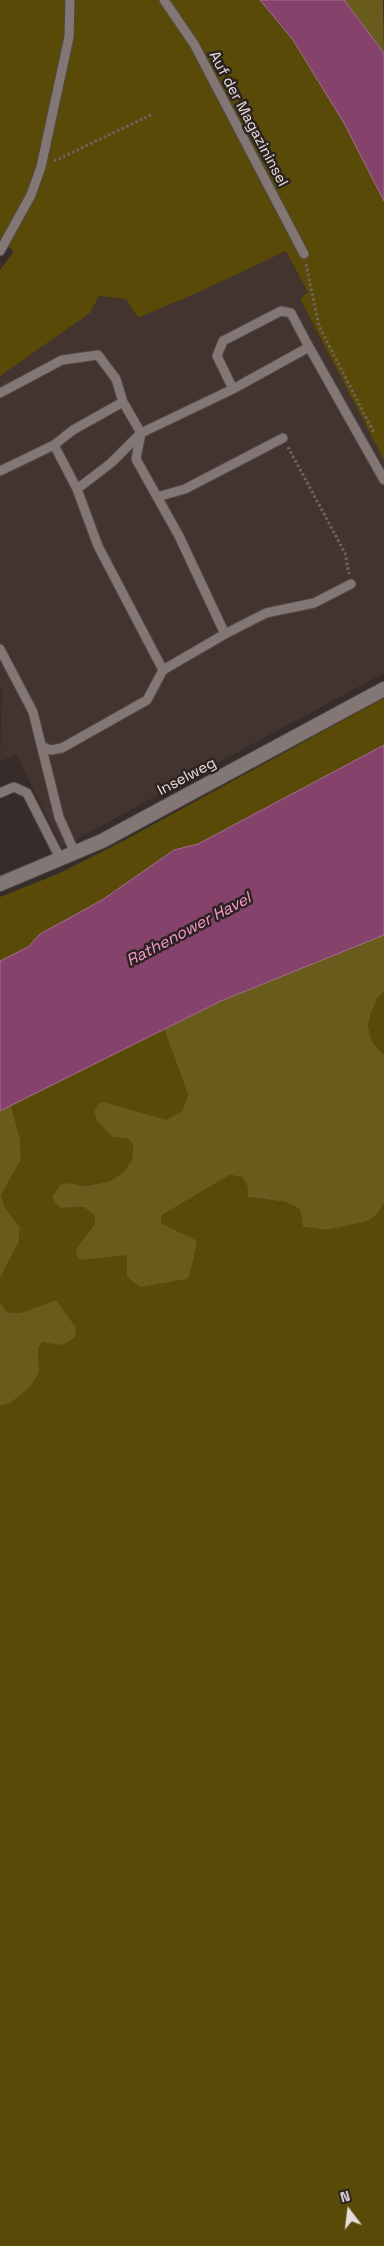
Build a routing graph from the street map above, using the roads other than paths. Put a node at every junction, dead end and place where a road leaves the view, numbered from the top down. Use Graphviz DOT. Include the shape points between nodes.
graph roads {
  1 [pos="70,0"];
  2 [pos="164,0"];
  3 [pos="0,251"];
  4 [pos="304,254"];
  5 [pos="309,347"];
  6 [pos="232,388"];
  7 [pos="0,393"];
  8 [pos="123,402"];
  9 [pos="141,433"];
  10 [pos="283,438"];
  11 [pos="54,445"];
  12 [pos="0,471"];
  13 [pos="384,480"];
  14 [pos="77,489"];
  15 [pos="157,497"];
  16 [pos="351,584"];
  17 [pos="225,634"];
  18 [pos="0,648"];
  19 [pos="162,670"];
  20 [pos="384,689"];
  21 [pos="43,747"];
  22 [pos="0,793"];
  23 [pos="75,853"];
  24 [pos="61,860"];
  25 [pos="0,884"];
  1 -- 3 [label="lane" via="69,36 41,167 31,194"];
  2 -- 4 [label="lane, Auf der Magazininsel" via="194,44"];
  5 -- 6 [label="lane"];
  5 -- 6 [label="lane" via="291,313 281,311 223,341 217,356"];
  5 -- 13 [label="lane"];
  6 -- 9 [label="lane"];
  7 -- 8 [label="lane" via="62,360 98,355 116,379"];
  8 -- 9 [label="lane"];
  8 -- 11 [label="lane" via="73,430"];
  9 -- 14 [label="lane" via="112,463"];
  9 -- 15 [label="lane" via="136,459"];
  10 -- 15 [label="lane" via="185,490"];
  11 -- 12 [label="lane"];
  11 -- 14 [label="lane"];
  14 -- 19 [label="lane" via="98,546"];
  15 -- 17 [label="lane"];
  16 -- 17 [label="lane" via="314,603 266,613"];
  17 -- 19 [label="lane"];
  18 -- 21 [label="lane" via="33,712"];
  19 -- 21 [label="lane" via="147,700 62,748 51,750"];
  20 -- 23 [label="street, Inselweg"];
  21 -- 23 [label="lane" via="59,817"];
  22 -- 24 [label="lane" via="14,788 27,793"];
  23 -- 24 [label="street, Inselweg"];
  24 -- 25 [label="street, Inselweg"];
}
